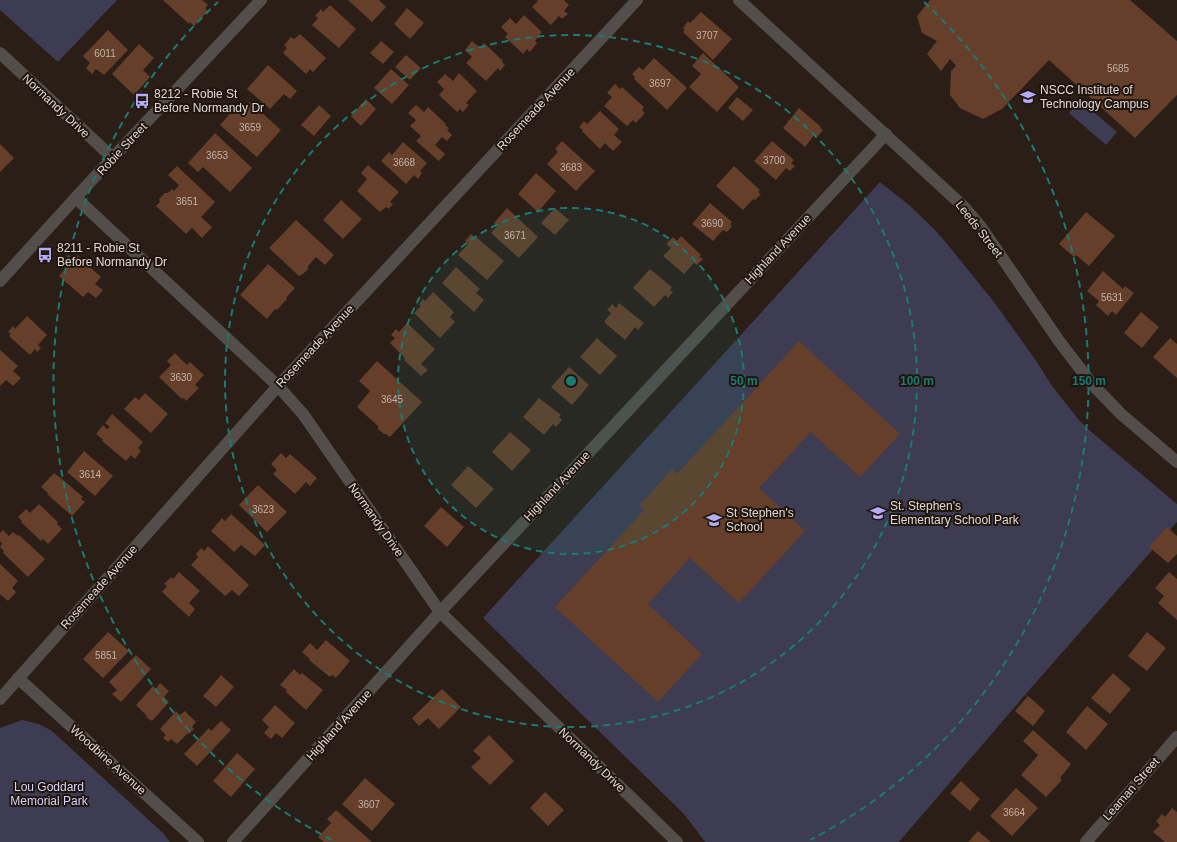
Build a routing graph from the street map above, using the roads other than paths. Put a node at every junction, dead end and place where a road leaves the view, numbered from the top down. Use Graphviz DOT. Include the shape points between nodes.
graph roads {
  1 [pos="261,0"];
  2 [pos="637,0"];
  3 [pos="739,0"];
  4 [pos="0,53"];
  5 [pos="886,134"];
  6 [pos="113,158"];
  7 [pos="76,198"];
  8 [pos="0,281"];
  9 [pos="278,386"];
  10 [pos="1177,462"];
  11 [pos="440,612"];
  12 [pos="18,678"];
  13 [pos="0,699"];
  14 [pos="1177,737"];
  15 [pos="198,842"];
  16 [pos="233,842"];
  17 [pos="677,842"];
  18 [pos="1086,842"];
  1 -- 6 [label="street, Robie Street"];
  2 -- 9 [label="street, Rosemeade Avenue"];
  3 -- 5 [label="street, Leeds Street"];
  4 -- 6 [label="street, Normandy Drive"];
  5 -- 10 [label="street, Leeds Street" via="964,207 1092,384 1121,414"];
  5 -- 11 [label="street, Highland Avenue"];
  6 -- 7 [label="street, Robie Street"];
  7 -- 8 [label="street, Robie Street"];
  7 -- 9 [label="street, Normandy Drive"];
  9 -- 11 [label="street, Normandy Drive" via="303,414"];
  9 -- 12 [label="street, Rosemeade Avenue"];
  11 -- 16 [label="street, Highland Avenue"];
  11 -- 17 [label="street, Normandy Drive"];
  12 -- 13 [label="street, Rosemeade Avenue"];
  12 -- 15 [label="street, Woodbine Avenue"];
  14 -- 18 [label="street, Leaman Street"];
}
